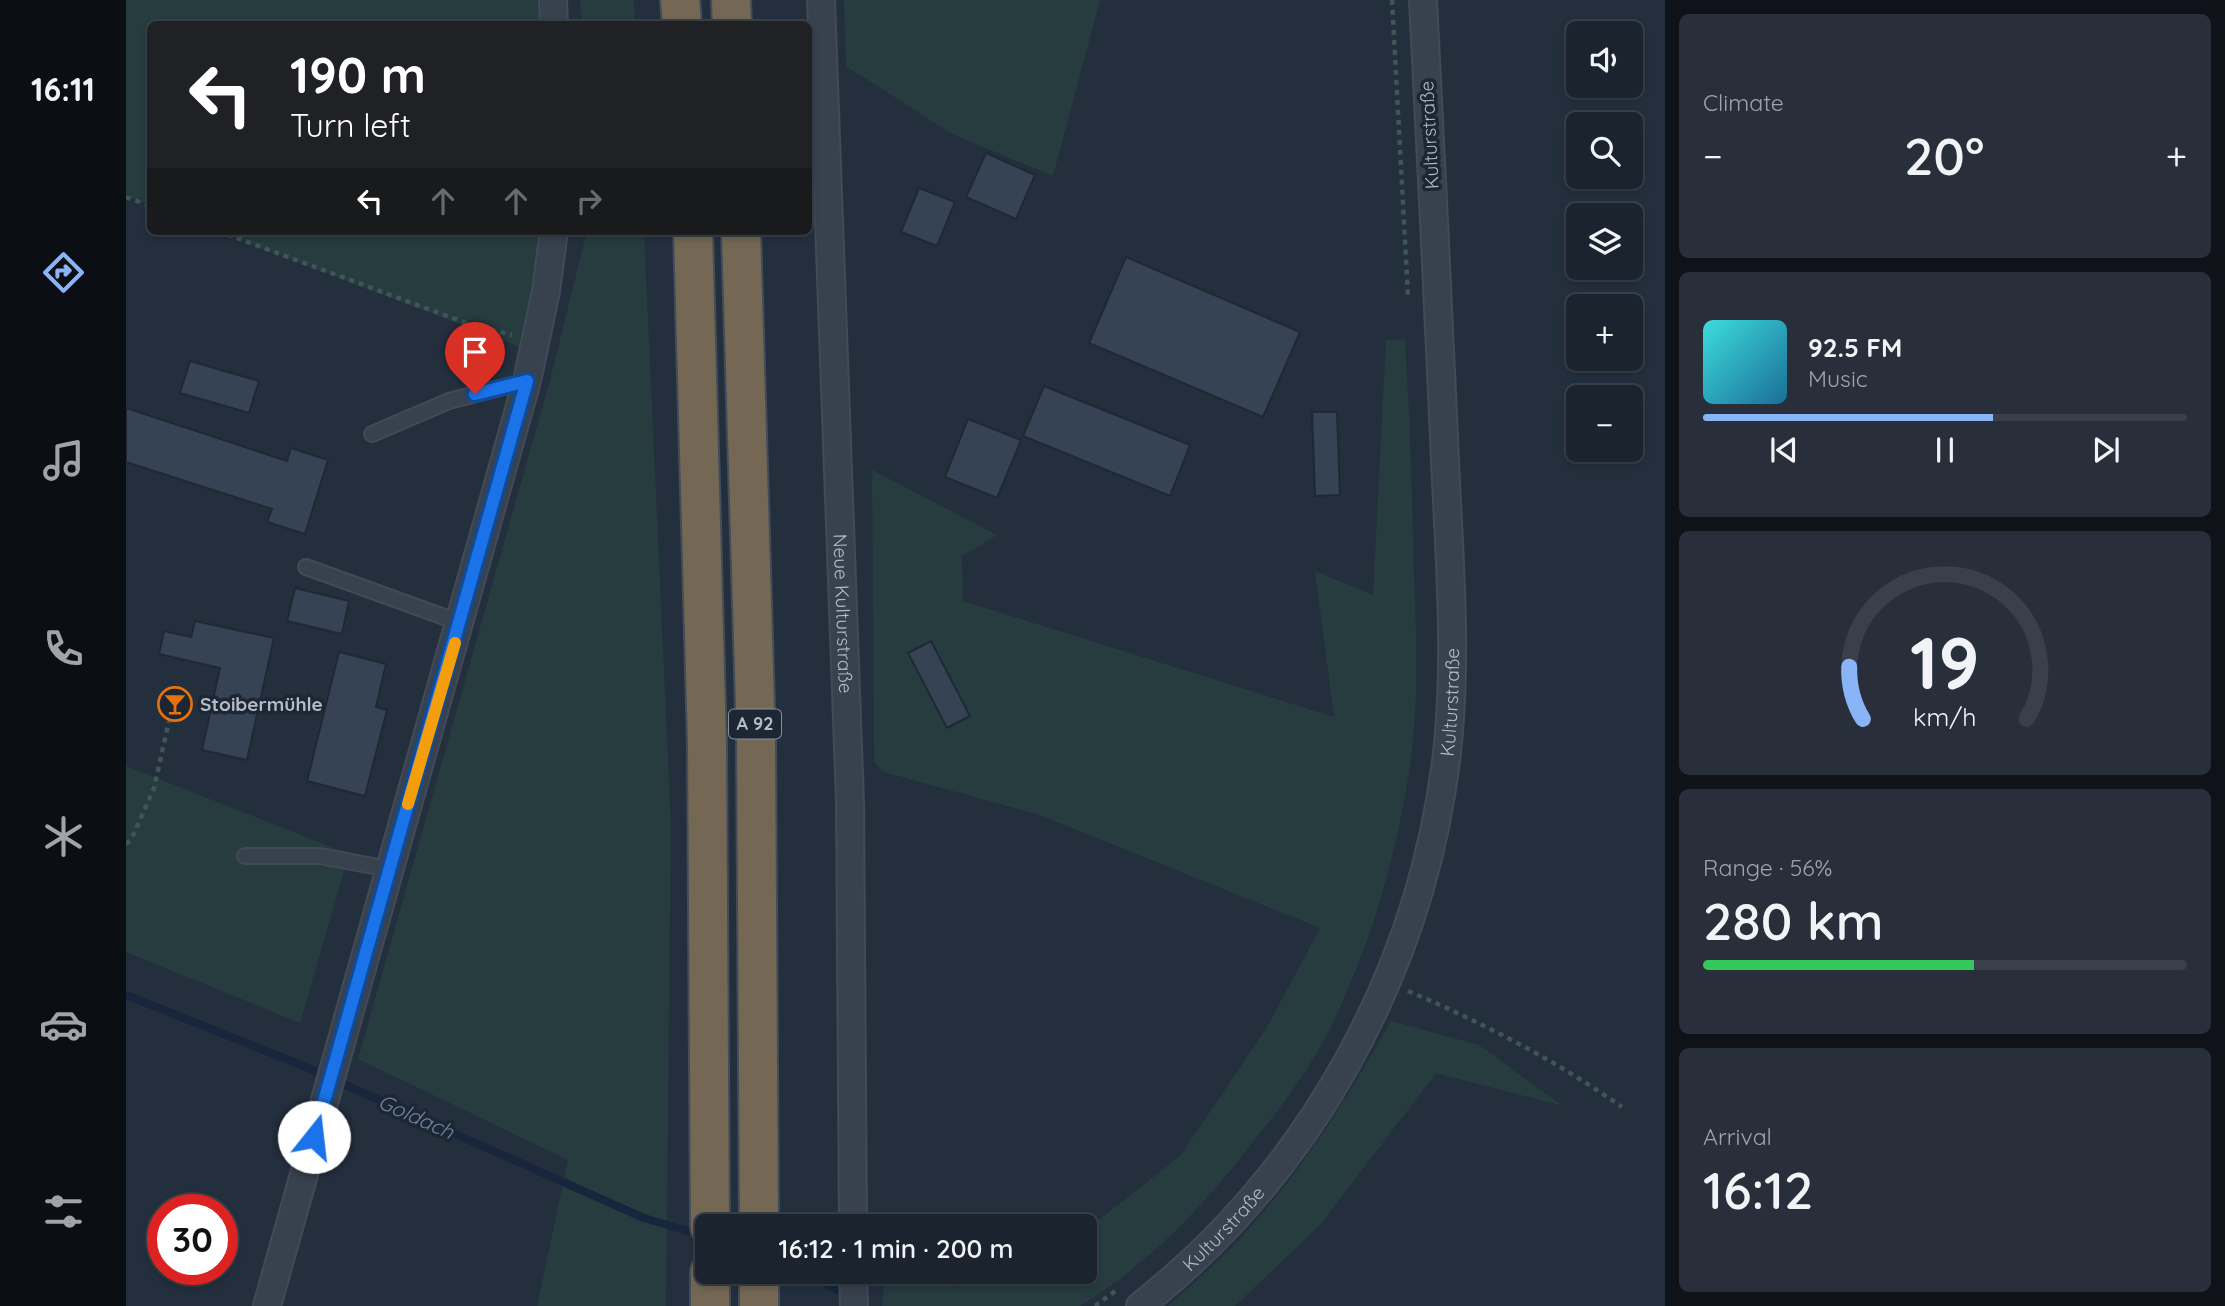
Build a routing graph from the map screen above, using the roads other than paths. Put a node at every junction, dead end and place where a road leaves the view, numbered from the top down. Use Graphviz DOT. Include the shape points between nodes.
graph roads {
  1 [pos="553,0"];
  2 [pos="680,0"];
  3 [pos="732,0"];
  4 [pos="821,0"];
  5 [pos="1423,0"];
  6 [pos="554,21"];
  7 [pos="682,21"];
  8 [pos="732,21"];
  9 [pos="553,235"];
  10 [pos="693,235"];
  11 [pos="741,235"];
  12 [pos="527,381"];
  13 [pos="372,435"];
  14 [pos="306,567"];
  15 [pos="461,623"];
  16 [pos="244,856"];
  17 [pos="389,869"];
  18 [pos="710,1214"];
  19 [pos="759,1214"];
  20 [pos="853,1214"];
  21 [pos="710,1284"];
  22 [pos="759,1284"];
  23 [pos="853,1284"];
  24 [pos="267,1306"];
  25 [pos="710,1306"];
  26 [pos="759,1306"];
  27 [pos="854,1306"];
  28 [pos="1140,1306"];
  1 -- 6 [label="street"];
  2 -- 7 [label="highway"];
  3 -- 8 [label="highway"];
  4 -- 20 [label="street, Neue Kulturstraße" via="849,789"];
  5 -- 28 [label="street, Kulturstraße" via="1449,556 1449,699 1436,825 1418,897 1388,982 1346,1067 1289,1153 1221,1235"];
  9 -- 12 [label="street"];
  10 -- 18 [label="highway, A 92" via="707,744"];
  11 -- 19 [label="highway, A 92" via="756,738"];
  12 -- 13 [label="lane" via="449,401"];
  12 -- 15 [label="street"];
  14 -- 15 [label="lane"];
  15 -- 17 [label="street"];
  16 -- 17 [label="lane" via="320,856"];
  17 -- 24 [label="street"];
  21 -- 25 [label="highway"];
  22 -- 26 [label="highway"];
  23 -- 27 [label="street"];
}
